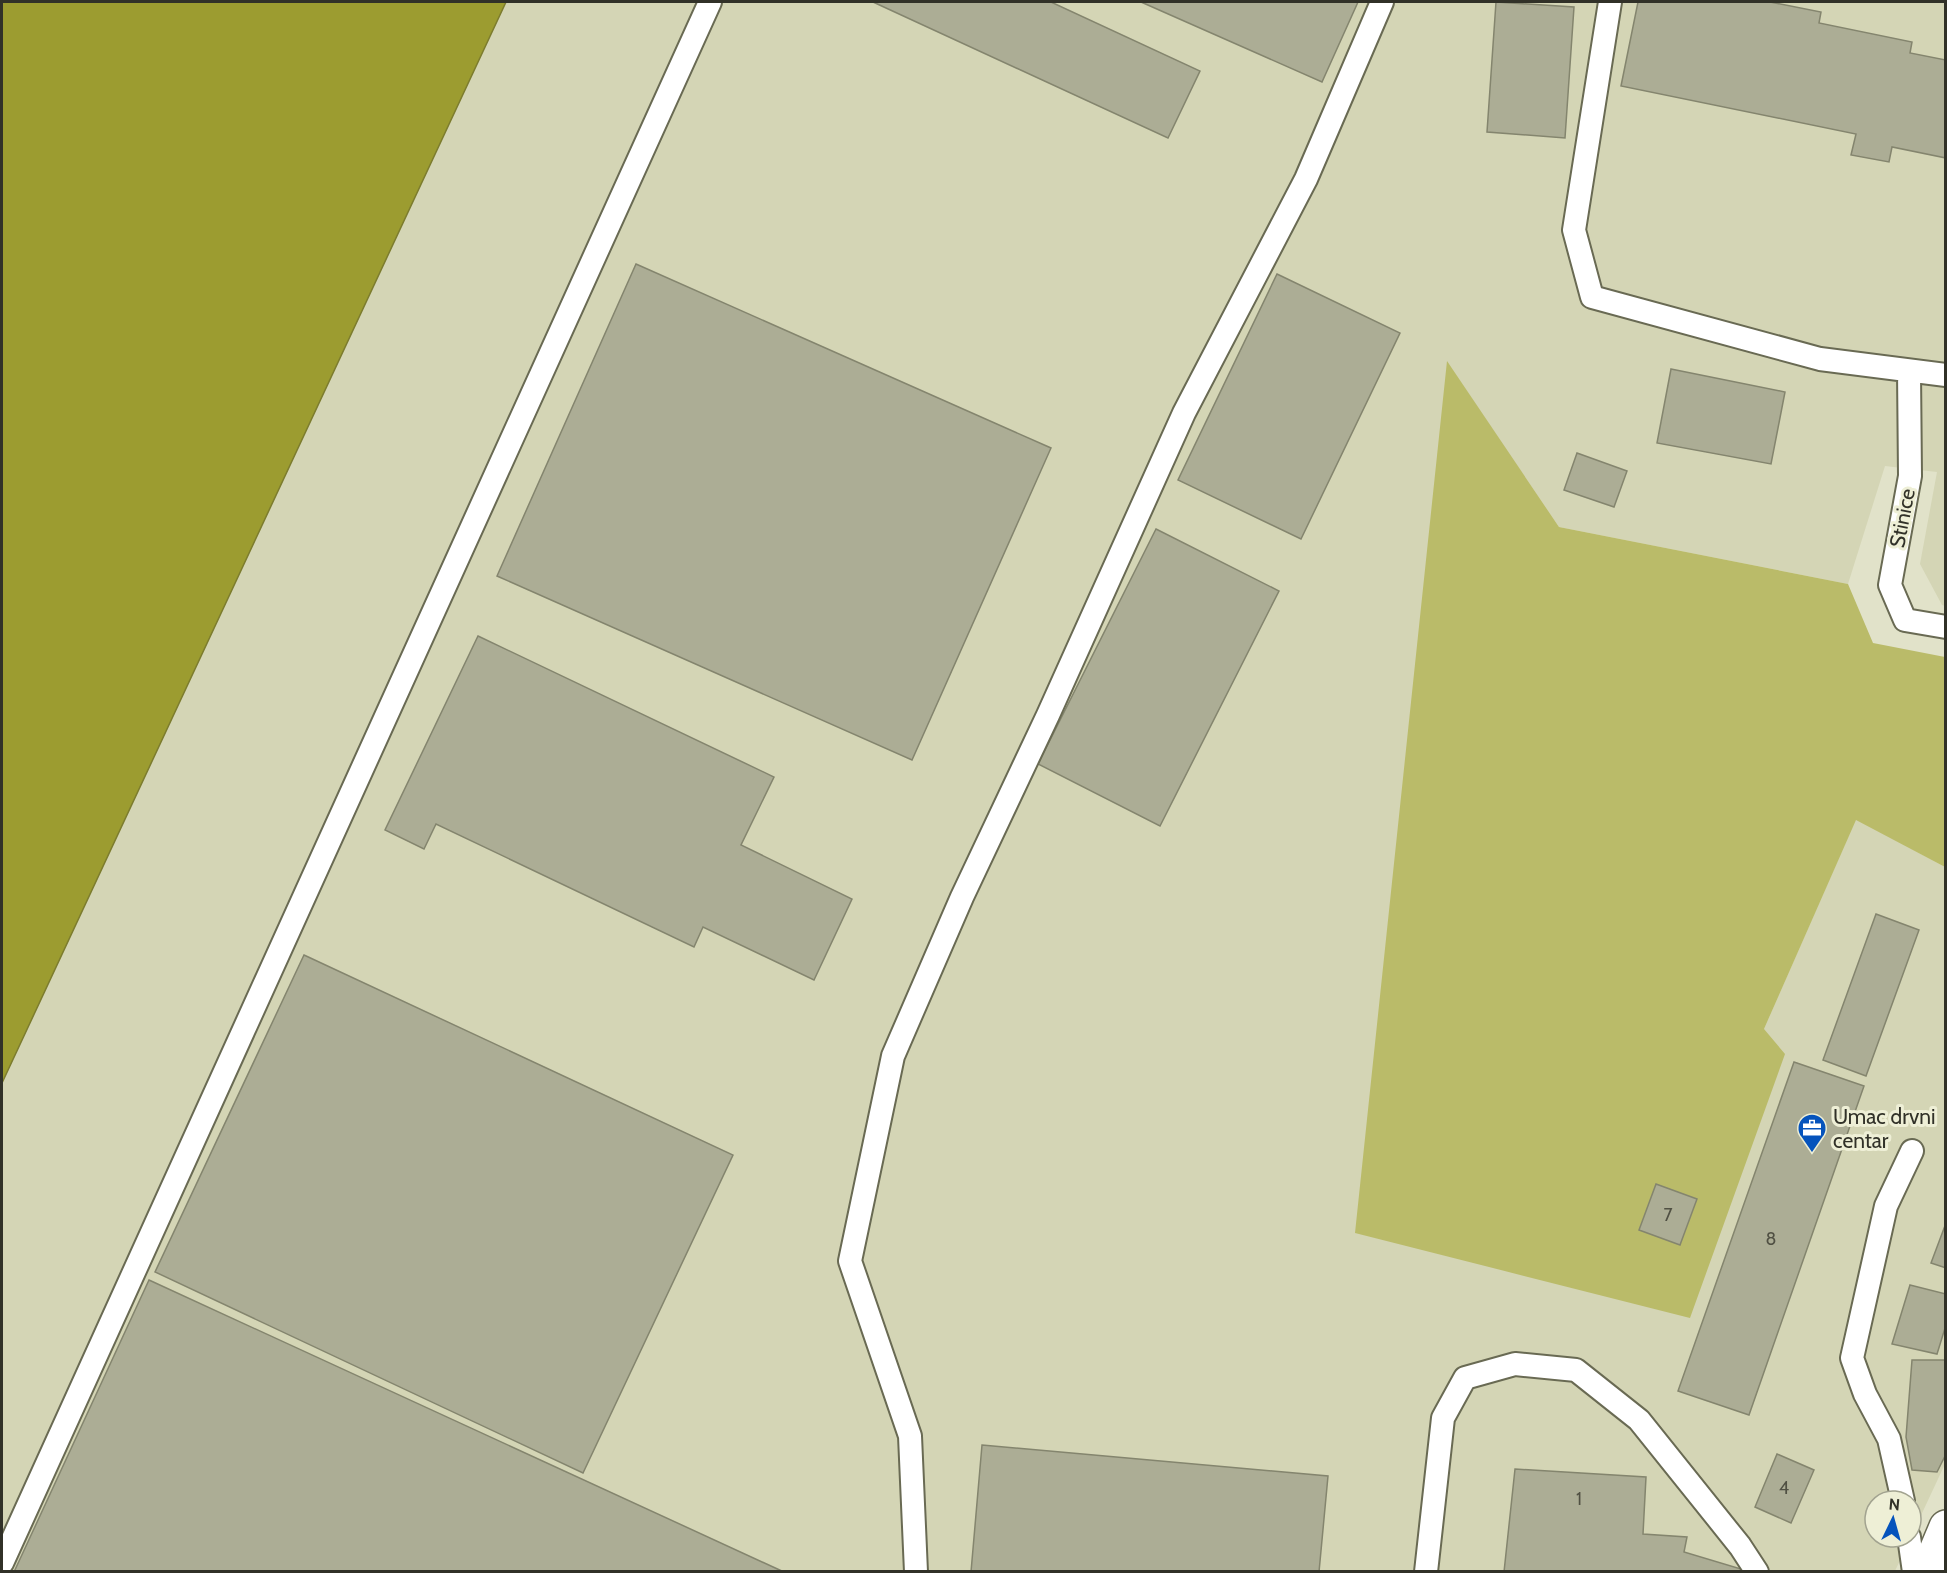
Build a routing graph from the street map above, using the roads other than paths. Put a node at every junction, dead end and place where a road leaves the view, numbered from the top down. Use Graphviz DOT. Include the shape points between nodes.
graph roads {
  1 [pos="710,2"];
  2 [pos="1382,2"];
  3 [pos="1610,2"];
  4 [pos="1909,372"];
  5 [pos="1946,375"];
  6 [pos="1946,627"];
  7 [pos="1912,1151"];
  8 [pos="1900,1489"];
  9 [pos="1946,1527"];
  10 [pos="1911,1549"];
  11 [pos="2,1563"];
  12 [pos="916,1572"];
  13 [pos="1426,1572"];
  14 [pos="1757,1572"];
  15 [pos="1914,1572"];
  16 [pos="1927,1572"];
  1 -- 11 [label="lane"];
  2 -- 12 [label="lane" via="1306,179 1179,424 893,1056 850,1261 910,1436"];
  3 -- 4 [label="lane" via="1574,230 1592,297 1820,359"];
  4 -- 5 [label="lane"];
  4 -- 6 [label="lane, Stinice" via="1910,476 1890,585 1905,620"];
  7 -- 8 [label="lane" via="1886,1206 1852,1358 1865,1394 1889,1439"];
  9 -- 16 [label="street"];
  10 -- 15 [label="lane"];
  13 -- 14 [label="lane" via="1443,1418 1465,1377 1515,1364 1576,1370 1639,1420"];
}
